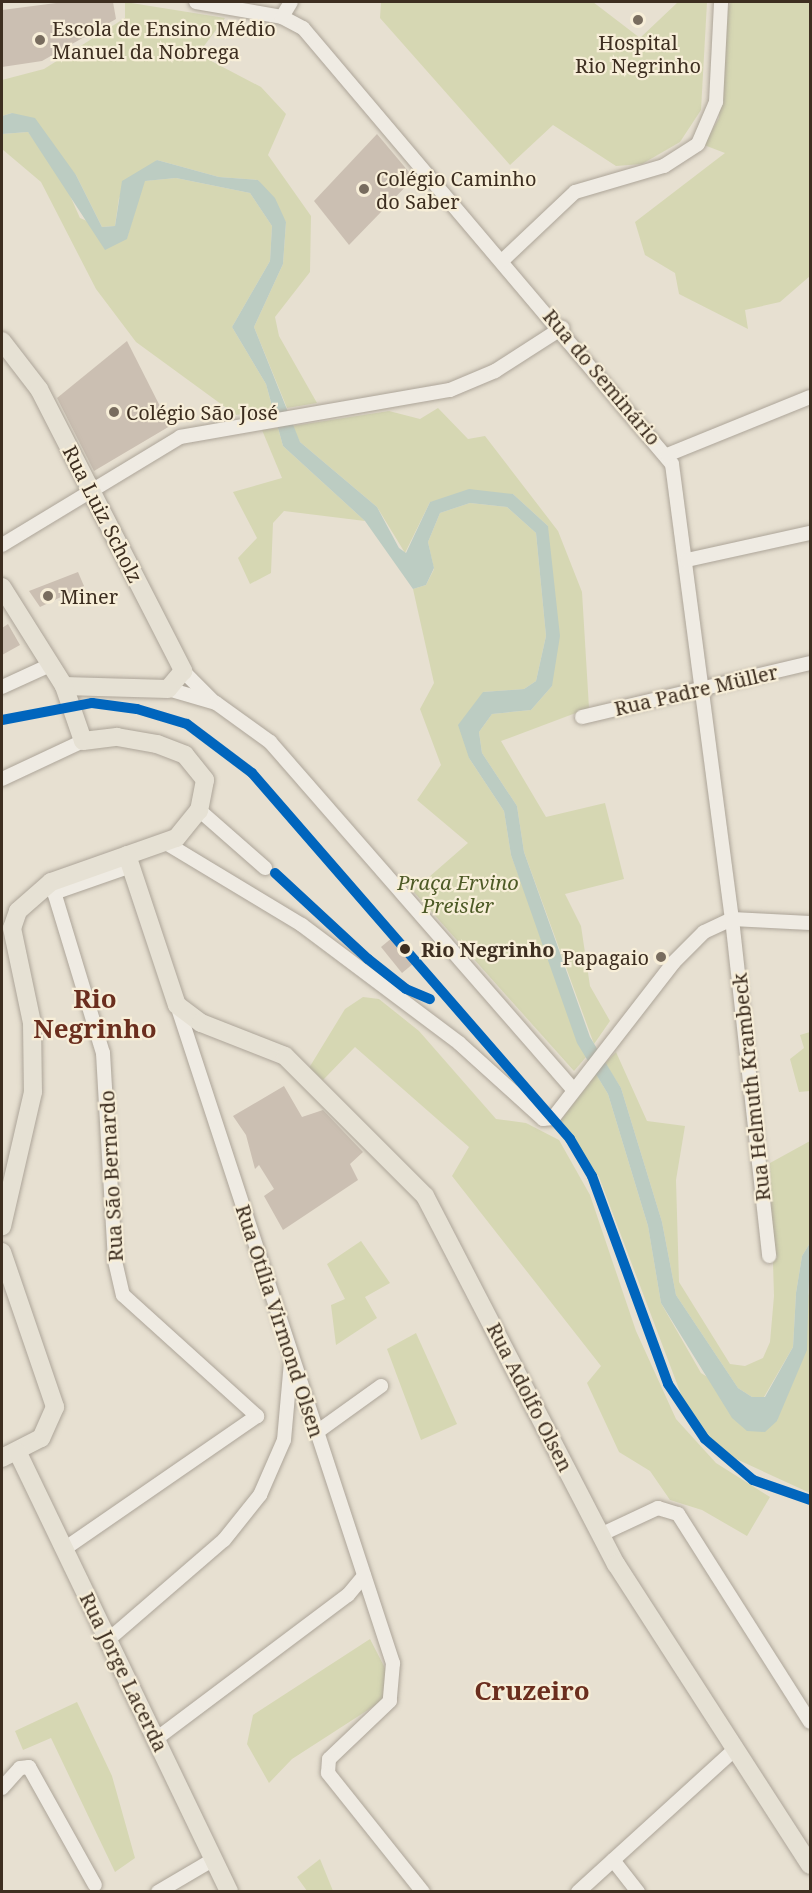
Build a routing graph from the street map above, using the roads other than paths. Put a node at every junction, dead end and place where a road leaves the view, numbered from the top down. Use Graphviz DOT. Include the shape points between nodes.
graph roads {
  1 [pos="196,2"];
  2 [pos="291,2"];
  3 [pos="721,2"];
  4 [pos="282,17"];
  5 [pos="503,260"];
  6 [pos="562,328"];
  7 [pos="2,341"];
  8 [pos="810,397"];
  9 [pos="667,455"];
  10 [pos="91,489"];
  11 [pos="810,533"];
  12 [pos="2,545"];
  13 [pos="687,560"];
  14 [pos="2,587"];
  15 [pos="810,663"];
  16 [pos="52,664"];
  17 [pos="183,671"];
  18 [pos="64,686"];
  19 [pos="2,687"];
  20 [pos="704,688"];
  21 [pos="168,689"];
  22 [pos="216,704"];
  23 [pos="582,717"];
  24 [pos="82,741"];
  25 [pos="2,780"];
  26 [pos="199,810"];
  27 [pos="166,843"];
  28 [pos="129,860"];
  29 [pos="265,868"];
  30 [pos="52,887"];
  31 [pos="732,919"];
  32 [pos="810,923"];
  33 [pos="177,1005"];
  34 [pos="574,1090"];
  35 [pos="2,1226"];
  36 [pos="2,1252"];
  37 [pos="769,1256"];
  38 [pos="291,1355"];
  39 [pos="381,1386"];
  40 [pos="317,1432"];
  41 [pos="10,1456"];
  42 [pos="600,1535"];
  43 [pos="64,1549"];
  44 [pos="364,1576"];
  45 [pos="108,1640"];
  46 [pos="810,1722"];
  47 [pos="156,1739"];
  48 [pos="736,1748"];
  49 [pos="2,1788"];
  50 [pos="214,1859"];
  51 [pos="612,1860"];
  52 [pos="810,1865"];
  53 [pos="96,1885"];
  54 [pos="159,1892"];
  55 [pos="229,1892"];
  56 [pos="423,1892"];
  57 [pos="578,1892"];
  58 [pos="638,1892"];
  1 -- 4 [label="street, Rua do Seminário"];
  2 -- 4 [label="street"];
  3 -- 5 [label="street" via="716,102 698,144 664,166 575,192"];
  4 -- 5 [label="street, Rua do Seminário" via="314,39"];
  5 -- 6 [label="street, Rua do Seminário"];
  6 -- 9 [label="street, Rua do Seminário"];
  6 -- 10 [label="street" via="465,385 180,437"];
  7 -- 10 [label="main road, Rua Luiz Scholz" via="39,389"];
  8 -- 9 [label="street"];
  9 -- 13 [label="street, Rua do Seminário"];
  10 -- 12 [label="street"];
  10 -- 17 [label="main road, Rua Luiz Scholz"];
  11 -- 13 [label="street"];
  13 -- 20 [label="street, Rua do Seminário"];
  14 -- 16 [label="main road"];
  15 -- 20 [label="street, Rua Padre Müller"];
  16 -- 18 [label="main road"];
  16 -- 19 [label="street"];
  17 -- 21 [label="main road"];
  17 -- 22 [label="street"];
  18 -- 21 [label="main road"];
  18 -- 24 [label="main road"];
  20 -- 23 [label="street, Rua Padre Müller"];
  20 -- 31 [label="street, Rua do Seminário"];
  21 -- 22 [label="street"];
  22 -- 34 [label="street" via="286,758"];
  24 -- 25 [label="street"];
  24 -- 26 [label="main road" via="138,739 185,755 205,780"];
  26 -- 27 [label="main road" via="184,832"];
  26 -- 29 [label="street"];
  27 -- 28 [label="main road"];
  27 -- 34 [label="street" via="302,925 459,1043 537,1116 552,1118"];
  28 -- 30 [label="main road"];
  28 -- 33 [label="main road, Rua Otília Virmond Olsen"];
  30 -- 35 [label="main road" via="27,900 12,928 32,1017 33,1092"];
  30 -- 43 [label="street, Rua São Bernardo" via="103,1053 115,1261 123,1295 258,1416"];
  31 -- 32 [label="street"];
  31 -- 34 [label="street" via="704,932 685,950"];
  31 -- 37 [label="street, Rua Helmuth Krambeck"];
  33 -- 38 [label="street, Rua Otília Virmond Olsen"];
  33 -- 42 [label="main road, Rua Adolfo Olsen" via="201,1023 285,1056 417,1185"];
  36 -- 41 [label="main road" via="55,1407 49,1429"];
  38 -- 40 [label="street, Rua Otília Virmond Olsen"];
  38 -- 45 [label="street" via="284,1440 260,1495 216,1547"];
  39 -- 40 [label="street"];
  40 -- 44 [label="street, Rua Otília Virmond Olsen"];
  41 -- 43 [label="main road, Rua Jorge Lacerda"];
  42 -- 46 [label="street" via="651,1510 669,1508 682,1518"];
  42 -- 48 [label="main road, Rua Adolfo Olsen"];
  43 -- 45 [label="main road, Rua Jorge Lacerda"];
  44 -- 47 [label="street" via="348,1595"];
  44 -- 56 [label="street, Rua Otília Virmond Olsen" via="393,1663 394,1692 326,1766 332,1779"];
  45 -- 47 [label="main road, Rua Jorge Lacerda"];
  47 -- 50 [label="main road, Rua Jorge Lacerda"];
  48 -- 51 [label="street"];
  48 -- 52 [label="main road, Rua Adolfo Olsen"];
  49 -- 53 [label="street" via="20,1768 29,1767"];
  50 -- 54 [label="street"];
  50 -- 55 [label="main road, Rua Jorge Lacerda"];
  51 -- 57 [label="street"];
  51 -- 58 [label="street"];
}
